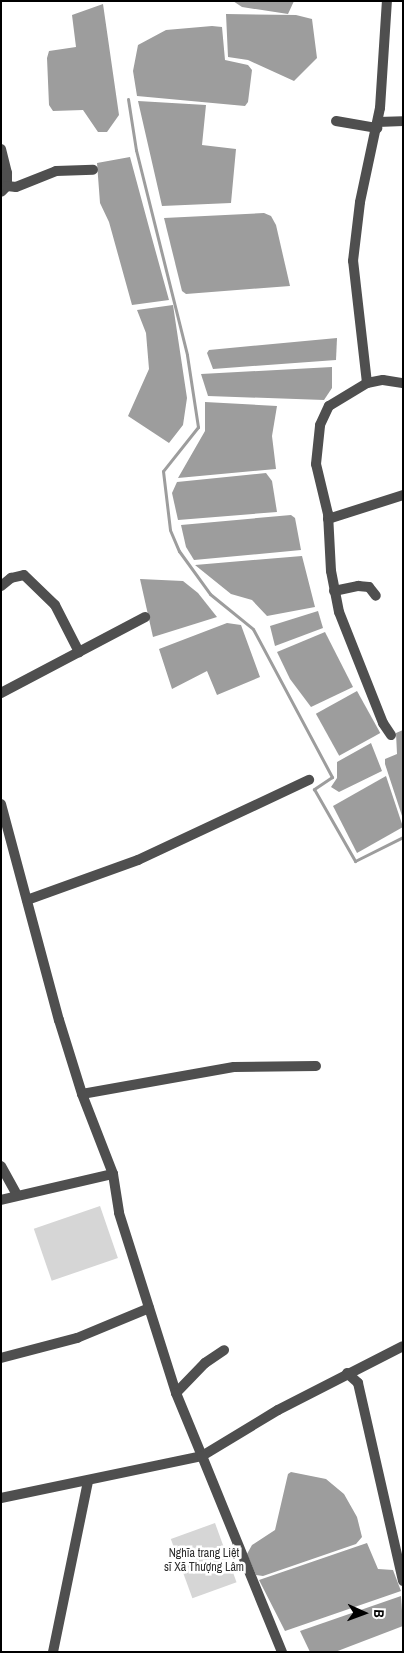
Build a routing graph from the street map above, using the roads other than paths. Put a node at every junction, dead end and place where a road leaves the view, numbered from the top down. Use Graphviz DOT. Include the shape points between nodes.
graph roads {
  1 [pos="387,1"];
  2 [pos="336,121"];
  3 [pos="403,121"];
  4 [pos="377,125"];
  5 [pos="1,149"];
  6 [pos="93,170"];
  7 [pos="4,189"];
  8 [pos="367,383"];
  9 [pos="403,383"];
  10 [pos="403,495"];
  11 [pos="328,519"];
  12 [pos="1,586"];
  13 [pos="334,591"];
  14 [pos="376,596"];
  15 [pos="145,617"];
  16 [pos="79,652"];
  17 [pos="1,693"];
  18 [pos="390,735"];
  19 [pos="309,780"];
  20 [pos="2,808"];
  21 [pos="27,900"];
  22 [pos="316,1066"];
  23 [pos="82,1094"];
  24 [pos="1,1166"];
  25 [pos="113,1174"];
  26 [pos="17,1195"];
  27 [pos="1,1200"];
  28 [pos="149,1308"];
  29 [pos="403,1346"];
  30 [pos="224,1350"];
  31 [pos="1,1358"];
  32 [pos="347,1373"];
  33 [pos="176,1394"];
  34 [pos="202,1456"];
  35 [pos="88,1481"];
  36 [pos="1,1498"];
  37 [pos="403,1581"];
  38 [pos="53,1652"];
  39 [pos="282,1652"];
  1 -- 4 [label="street"];
  2 -- 4 [label="street"];
  3 -- 4 [label="street"];
  4 -- 8 [label="street" via="360,202 353,261"];
  5 -- 7 [label="street"];
  6 -- 7 [label="street" via="56,171"];
  8 -- 9 [label="street" via="383,380"];
  8 -- 11 [label="street" via="329,406 320,424 316,464"];
  10 -- 11 [label="street"];
  11 -- 13 [label="street"];
  12 -- 16 [label="street" via="11,578 24,575 56,604"];
  13 -- 14 [label="street" via="368,587"];
  13 -- 18 [label="street" via="339,612"];
  15 -- 16 [label="street"];
  16 -- 17 [label="street"];
  19 -- 21 [label="street" via="138,860"];
  20 -- 21 [label="street"];
  21 -- 23 [label="street"];
  22 -- 23 [label="street" via="234,1067"];
  23 -- 25 [label="street"];
  24 -- 26 [label="street"];
  25 -- 26 [label="street"];
  25 -- 28 [label="street" via="119,1213"];
  26 -- 27 [label="street"];
  28 -- 31 [label="street" via="77,1338"];
  28 -- 33 [label="street"];
  29 -- 32 [label="street"];
  30 -- 33 [label="street" via="205,1364"];
  32 -- 34 [label="street"];
  32 -- 37 [label="street" via="358,1383"];
  33 -- 34 [label="street"];
  34 -- 35 [label="street"];
  34 -- 39 [label="street"];
  35 -- 36 [label="street"];
  35 -- 38 [label="street"];
}
